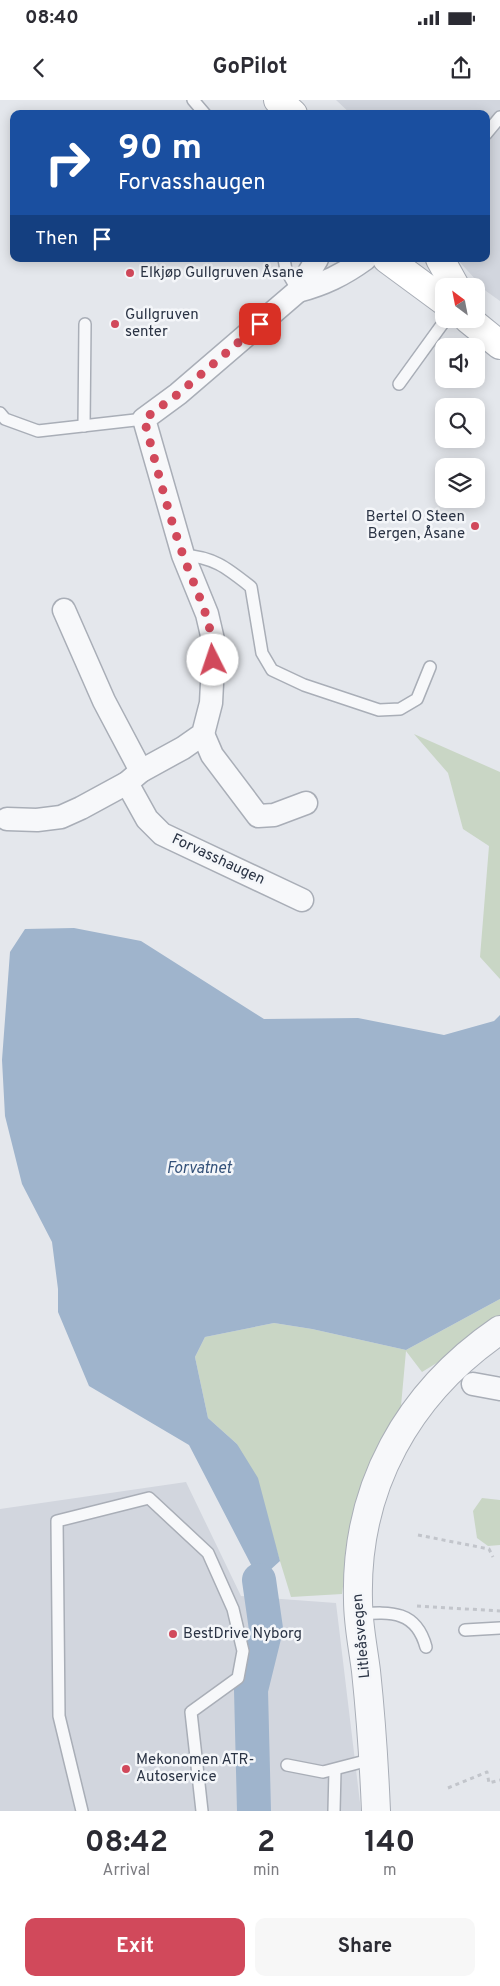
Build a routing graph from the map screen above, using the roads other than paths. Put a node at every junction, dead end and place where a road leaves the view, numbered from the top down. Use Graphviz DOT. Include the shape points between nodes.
graph roads {
  1 [pos="193,100"];
  2 [pos="276,100"];
  3 [pos="202,110"];
  4 [pos="288,110"];
  5 [pos="500,117"];
  6 [pos="490,129"];
  7 [pos="285,262"];
  8 [pos="314,262"];
  9 [pos="361,262"];
  10 [pos="392,262"];
  11 [pos="442,262"];
  12 [pos="451,278"];
  13 [pos="298,291"];
  14 [pos="435,294"];
  15 [pos="85,324"];
  16 [pos="439,328"];
  17 [pos="398,384"];
  18 [pos="0,413"];
  19 [pos="144,419"];
  20 [pos="84,426"];
  21 [pos="183,555"];
  22 [pos="64,610"];
  23 [pos="430,668"];
  24 [pos="203,734"];
  25 [pos="134,777"];
  26 [pos="306,802"];
  27 [pos="7,819"];
  28 [pos="302,900"];
  29 [pos="500,1330"];
  30 [pos="473,1384"];
  31 [pos="500,1389"];
  32 [pos="358,1614"];
  33 [pos="500,1628"];
  34 [pos="465,1630"];
  35 [pos="426,1647"];
  36 [pos="373,1759"];
  37 [pos="287,1765"];
  38 [pos="335,1770"];
  39 [pos="82,1811"];
  40 [pos="202,1811"];
  41 [pos="334,1811"];
  42 [pos="376,1811"];
  1 -- 3 [label="lane"];
  2 -- 4 [label="main road"];
  5 -- 6 [label="lane"];
  7 -- 13 [label="lane"];
  8 -- 13 [label="street"];
  9 -- 13 [label="street" via="328,282"];
  10 -- 14 [label="main road"];
  11 -- 12 [label="main road"];
  13 -- 19 [label="street" via="178,394"];
  15 -- 20 [label="lane"];
  16 -- 17 [label="lane"];
  18 -- 20 [label="lane" via="5,420 38,431"];
  19 -- 20 [label="lane"];
  19 -- 21 [label="street"];
  21 -- 23 [label="lane" via="202,556 220,563 251,587 262,653 272,670 304,685 379,710 400,709 417,700"];
  21 -- 24 [label="street" via="207,614 214,644 211,703"];
  22 -- 25 [label="street, Forvasshaugen"];
  24 -- 25 [label="street"];
  24 -- 26 [label="street" via="212,755 258,816 274,815"];
  25 -- 27 [label="street" via="61,817"];
  25 -- 28 [label="street, Forvasshaugen" via="147,819 162,834"];
  29 -- 32 [label="street, Litleåsvegen" via="476,1346 441,1378 394,1443 365,1521 358,1566"];
  30 -- 31 [label="street"];
  32 -- 35 [label="lane" via="391,1614 410,1619 422,1632"];
  32 -- 36 [label="street, Litleåsvegen"];
  33 -- 34 [label="lane"];
  36 -- 38 [label="lane"];
  36 -- 42 [label="street, Litleåsvegen"];
  37 -- 38 [label="lane" via="323,1772"];
  38 -- 41 [label="lane"];
  39 -- 40 [label="lane" via="58,1716 58,1521 149,1498 208,1553 233,1610 243,1651 238,1678 191,1712"];
}
